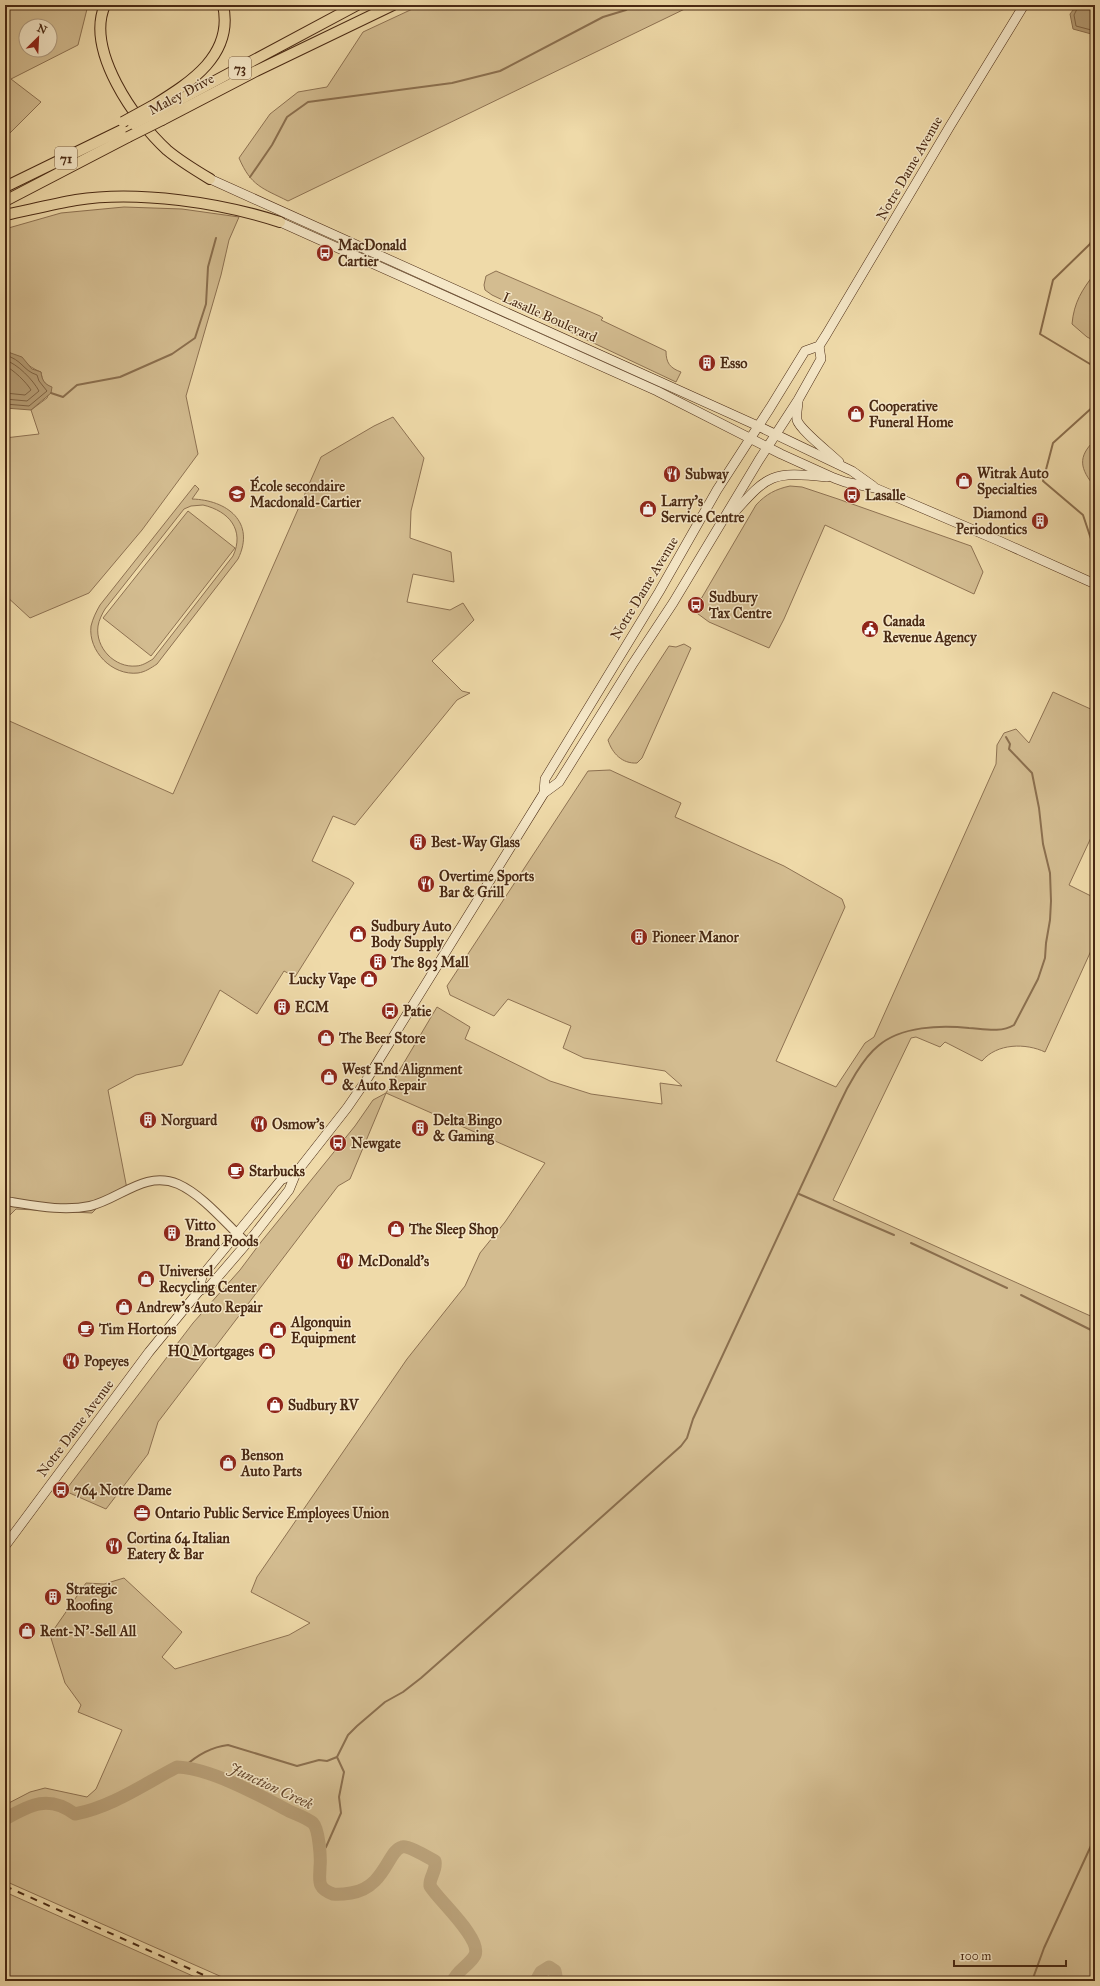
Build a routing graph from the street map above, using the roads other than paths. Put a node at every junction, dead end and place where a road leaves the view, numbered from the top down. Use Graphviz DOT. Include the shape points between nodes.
graph roads {
  1 [pos="105,5"];
  2 [pos="223,5"];
  3 [pos="357,5"];
  4 [pos="393,5"];
  5 [pos="1024,5"];
  6 [pos="157,112"];
  7 [pos="126,129"];
  8 [pos="210,179"];
  9 [pos="5,187"];
  10 [pos="5,201"];
  11 [pos="5,215"];
  12 [pos="280,222"];
  13 [pos="819,346"];
  14 [pos="798,400"];
  15 [pos="758,426"];
  16 [pos="775,435"];
  17 [pos="751,437"];
  18 [pos="767,447"];
  19 [pos="844,467"];
  20 [pos="834,478"];
  21 [pos="875,488"];
  22 [pos="716,533"];
  23 [pos="1095,584"];
  24 [pos="544,793"];
  25 [pos="296,1173"];
  26 [pos="5,1201"];
  27 [pos="236,1233"];
  28 [pos="247,1243"];
  29 [pos="198,1291"];
  30 [pos="5,1546"];
  1 -- 8 [label="highway" via="100,24 101,39 114,77 126,100 143,125 168,150"];
  2 -- 6 [label="highway" via="225,21 222,36 212,59"];
  3 -- 6 [label="highway, Maley Drive / 73"];
  4 -- 6 [label="highway, Maley Drive / 73" via="256,71"];
  5 -- 13 [label="main road, Notre Dame Avenue"];
  6 -- 7 [label="highway, Maley Drive / 73, bridge"];
  6 -- 7 [label="highway, bridge"];
  7 -- 9 [label="highway, Maley Drive / 71"];
  7 -- 10 [label="highway, Maley Drive / 73"];
  8 -- 15 [label="main road, Lasalle Boulevard"];
  11 -- 12 [label="highway" via="77,200 114,197 180,200 257,214"];
  12 -- 17 [label="main road, Lasalle Boulevard" via="657,391"];
  13 -- 14 [label="main road, Notre Dame Avenue" via="821,360"];
  13 -- 15 [label="main road, Notre Dame Avenue" via="805,351"];
  14 -- 16 [label="main road, Notre Dame Avenue"];
  14 -- 19 [label="main road" via="797,420 804,432"];
  15 -- 16 [label="main road, Lasalle Boulevard"];
  15 -- 17 [label="main road, Notre Dame Avenue"];
  16 -- 18 [label="main road, Notre Dame Avenue"];
  16 -- 19 [label="main road, Lasalle Boulevard"];
  17 -- 18 [label="main road, Lasalle Boulevard"];
  17 -- 24 [label="main road, Notre Dame Avenue" via="716,490 659,592 545,779"];
  18 -- 20 [label="main road, Lasalle Boulevard"];
  18 -- 22 [label="main road, Notre Dame Avenue"];
  19 -- 21 [label="main road, Lasalle Boulevard"];
  20 -- 21 [label="main road, Lasalle Boulevard"];
  20 -- 22 [label="main road" via="792,474 774,476 760,485"];
  21 -- 23 [label="main road, Lasalle Boulevard"];
  22 -- 24 [label="main road, Notre Dame Avenue" via="559,782"];
  24 -- 25 [label="main road, Notre Dame Avenue" via="367,1079"];
  25 -- 27 [label="main road, Notre Dame Avenue" via="281,1180"];
  25 -- 28 [label="main road, Notre Dame Avenue" via="289,1190"];
  26 -- 27 [label="street" via="55,1207 91,1206 141,1183 163,1180 179,1184 194,1194"];
  27 -- 28 [label="street"];
  27 -- 29 [label="main road, Notre Dame Avenue" via="202,1276"];
  28 -- 29 [label="main road, Notre Dame Avenue" via="210,1286"];
  29 -- 30 [label="main road, Notre Dame Avenue" via="149,1352"];
}
